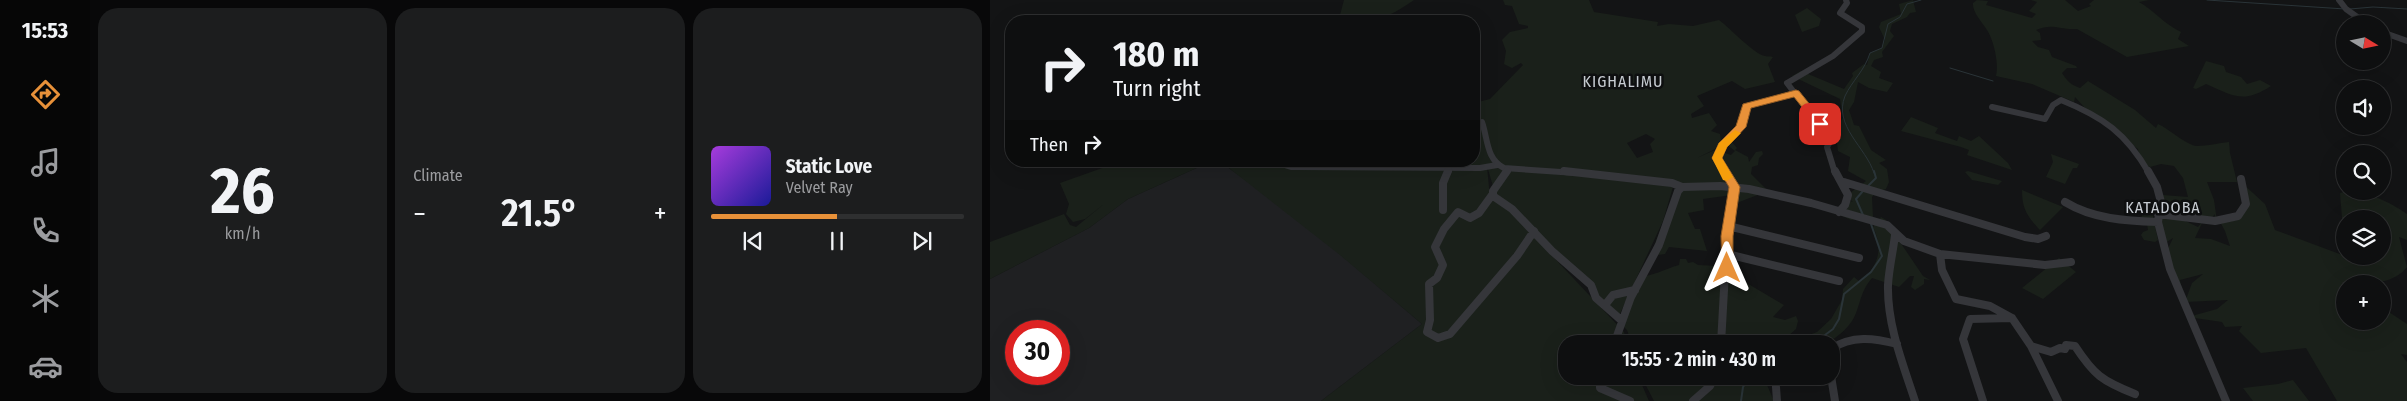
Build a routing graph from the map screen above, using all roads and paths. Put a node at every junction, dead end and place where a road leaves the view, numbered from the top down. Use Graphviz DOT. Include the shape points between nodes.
graph roads {
  1 [pos="1846,0"];
  2 [pos="2339,0"];
  3 [pos="2354,15"];
  4 [pos="2391,35"];
  5 [pos="2407,41"];
  6 [pos="1796,93"];
  7 [pos="1992,107"];
  8 [pos="1482,122"];
  9 [pos="1497,165"];
  10 [pos="1480,166"];
  11 [pos="1450,167"];
  12 [pos="1509,169"];
  13 [pos="2241,179"];
  14 [pos="1844,182"];
  15 [pos="1682,187"];
  16 [pos="1734,187"];
  17 [pos="1492,195"];
  18 [pos="2065,202"];
  19 [pos="1443,210"];
  20 [pos="1839,212"];
  21 [pos="2158,218"];
  22 [pos="1728,226"];
  23 [pos="1534,231"];
  24 [pos="1895,235"];
  25 [pos="2046,236"];
  26 [pos="1727,254"];
  27 [pos="1940,254"];
  28 [pos="1859,258"];
  29 [pos="2071,262"];
  30 [pos="1839,281"];
  31 [pos="1635,290"];
  32 [pos="1606,305"];
  33 [pos="2012,318"];
  34 [pos="1621,320"];
  35 [pos="1617,335"];
  36 [pos="1722,335"];
  37 [pos="1897,344"];
  38 [pos="1840,345"];
  39 [pos="2031,346"];
  40 [pos="1600,385"];
  41 [pos="1710,385"];
  42 [pos="1832,385"];
  43 [pos="1776,387"];
  44 [pos="2135,394"];
  45 [pos="1630,401"];
  46 [pos="1693,401"];
  47 [pos="1777,401"];
  48 [pos="1835,401"];
  49 [pos="1915,401"];
  50 [pos="1983,401"];
  51 [pos="2058,401"];
  52 [pos="2226,401"];
  1 -- 6 [label="street" via="1840,13 1863,29 1833,56 1788,82"];
  2 -- 3 [label="street"];
  4 -- 5 [label="street"];
  6 -- 14 [label="street" via="1829,138 1827,147 1835,172"];
  6 -- 16 [label="street" via="1747,106 1741,127 1722,146 1717,158"];
  7 -- 21 [label="street" via="2045,119 2053,105 2061,100 2095,116 2136,150 2159,194"];
  8 -- 9 [label="street" via="1491,159"];
  9 -- 10 [label="street"];
  9 -- 12 [label="street"];
  11 -- 19 [label="street" via="1443,183"];
  12 -- 15 [label="street" via="1557,170 1661,181"];
  12 -- 17 [label="street"];
  13 -- 21 [label="street" via="2246,202 2238,216 2214,221"];
  14 -- 20 [label="street" via="1848,198 1846,206"];
  14 -- 25 [label="street" via="2025,238"];
  15 -- 16 [label="street"];
  15 -- 31 [label="street" via="1654,256"];
  16 -- 20 [label="street" via="1787,197"];
  16 -- 22 [label="street"];
  17 -- 23 [label="street"];
  17 -- 23 [label="street" via="1476,216 1470,218 1458,212 1439,237 1435,247 1443,265 1437,278 1429,284 1427,332 1440,338 1450,334 1517,256"];
  18 -- 21 [label="street" via="2121,221"];
  20 -- 24 [label="street" via="1887,225"];
  21 -- 52 [label="street" via="2170,269"];
  22 -- 26 [label="street"];
  22 -- 28 [label="street"];
  23 -- 32 [label="street" via="1591,285 1596,298"];
  24 -- 27 [label="street" via="1921,249"];
  24 -- 37 [label="street" via="1888,292"];
  26 -- 30 [label="street"];
  26 -- 36 [label="street"];
  27 -- 29 [label="street" via="2045,265"];
  27 -- 33 [label="street" via="1942,270 1956,299 1990,306"];
  31 -- 32 [label="street" via="1613,295"];
  31 -- 34 [label="street"];
  32 -- 34 [label="street"];
  33 -- 39 [label="street"];
  33 -- 50 [label="street" via="1970,319 1963,334"];
  34 -- 35 [label="street"];
  37 -- 38 [label="street" via="1872,339 1850,340"];
  37 -- 49 [label="street"];
  39 -- 44 [label="street" via="2051,352 2066,345 2075,346 2094,372 2114,386"];
  39 -- 51 [label="street"];
  40 -- 45 [label="street" via="1600,388"];
  41 -- 46 [label="street"];
  42 -- 48 [label="street"];
  43 -- 47 [label="street"];
}
